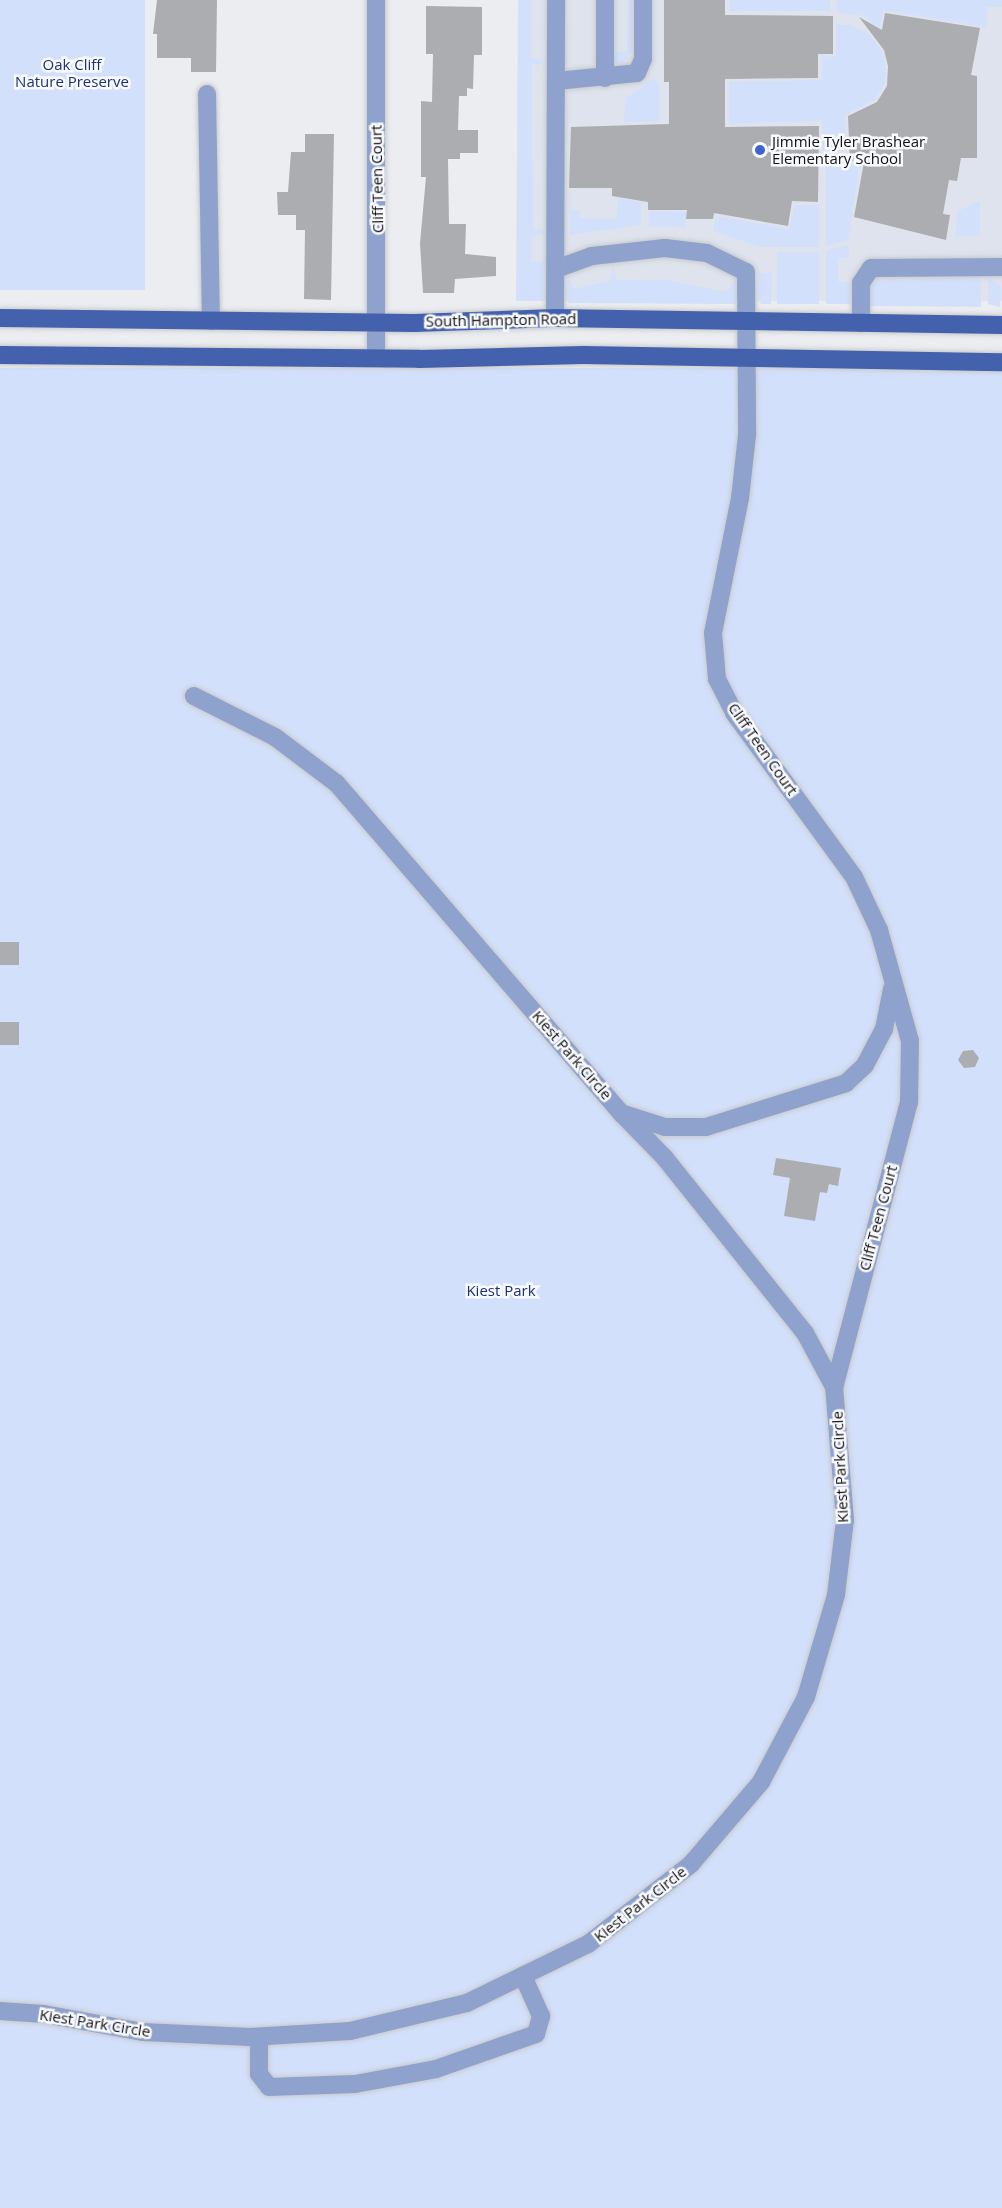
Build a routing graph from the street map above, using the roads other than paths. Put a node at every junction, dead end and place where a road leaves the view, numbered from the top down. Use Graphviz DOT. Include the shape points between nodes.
graph roads {
  1 [pos="376,0"];
  2 [pos="556,0"];
  3 [pos="605,0"];
  4 [pos="643,0"];
  5 [pos="605,78"];
  6 [pos="556,81"];
  7 [pos="207,94"];
  8 [pos="1002,267"];
  9 [pos="555,269"];
  10 [pos="0,318"];
  11 [pos="555,318"];
  12 [pos="211,321"];
  13 [pos="746,321"];
  14 [pos="378,323"];
  15 [pos="861,323"];
  16 [pos="1002,325"];
  17 [pos="0,355"];
  18 [pos="375,358"];
  19 [pos="746,358"];
  20 [pos="1002,362"];
  21 [pos="194,696"];
  22 [pos="893,978"];
  23 [pos="622,1114"];
  24 [pos="834,1387"];
  25 [pos="523,1976"];
  26 [pos="0,2011"];
  27 [pos="259,2037"];
  1 -- 14 [label="street, Cliff Teen Court"];
  2 -- 6 [label="street"];
  3 -- 5 [label="street"];
  4 -- 5 [label="street" via="642,66 632,76"];
  5 -- 6 [label="street"];
  6 -- 9 [label="street"];
  7 -- 12 [label="street"];
  8 -- 15 [label="street" via="871,268 861,283"];
  9 -- 11 [label="street"];
  9 -- 13 [label="street, Cliff Teen Court" via="592,256 665,248 707,253 746,272"];
  10 -- 12 [label="main road, South Hampton Road"];
  11 -- 13 [label="main road, South Hampton Road"];
  11 -- 14 [label="main road, South Hampton Road"];
  12 -- 14 [label="main road, South Hampton Road"];
  13 -- 15 [label="main road, South Hampton Road"];
  13 -- 19 [label="street, Cliff Teen Court"];
  14 -- 18 [label="street, Cliff Teen Court"];
  15 -- 16 [label="main road, South Hampton Road"];
  17 -- 18 [label="main road"];
  18 -- 19 [label="main road"];
  19 -- 20 [label="main road"];
  19 -- 22 [label="street, Cliff Teen Court" via="747,435 740,498 712,633 717,679 734,713 854,877 879,930"];
  21 -- 23 [label="street, Kiest Park Circle" via="275,737 336,783"];
  22 -- 23 [label="street, Cliff Teen Court" via="884,1029 865,1065 846,1083 706,1127 665,1127"];
  22 -- 24 [label="street, Cliff Teen Court" via="910,1041 909,1102"];
  23 -- 24 [label="street, Kiest Park Circle" via="665,1158 797,1324"];
  24 -- 25 [label="street, Kiest Park Circle" via="844,1520 836,1595 806,1697 761,1782 691,1864 588,1944"];
  25 -- 27 [label="street, Kiest Park Circle" via="467,2003 350,2031"];
  25 -- 27 [label="street" via="541,2016 536,2034 436,2068 355,2084 269,2087 259,2074"];
  26 -- 27 [label="street, Kiest Park Circle" via="44,2014 143,2032"];
}
